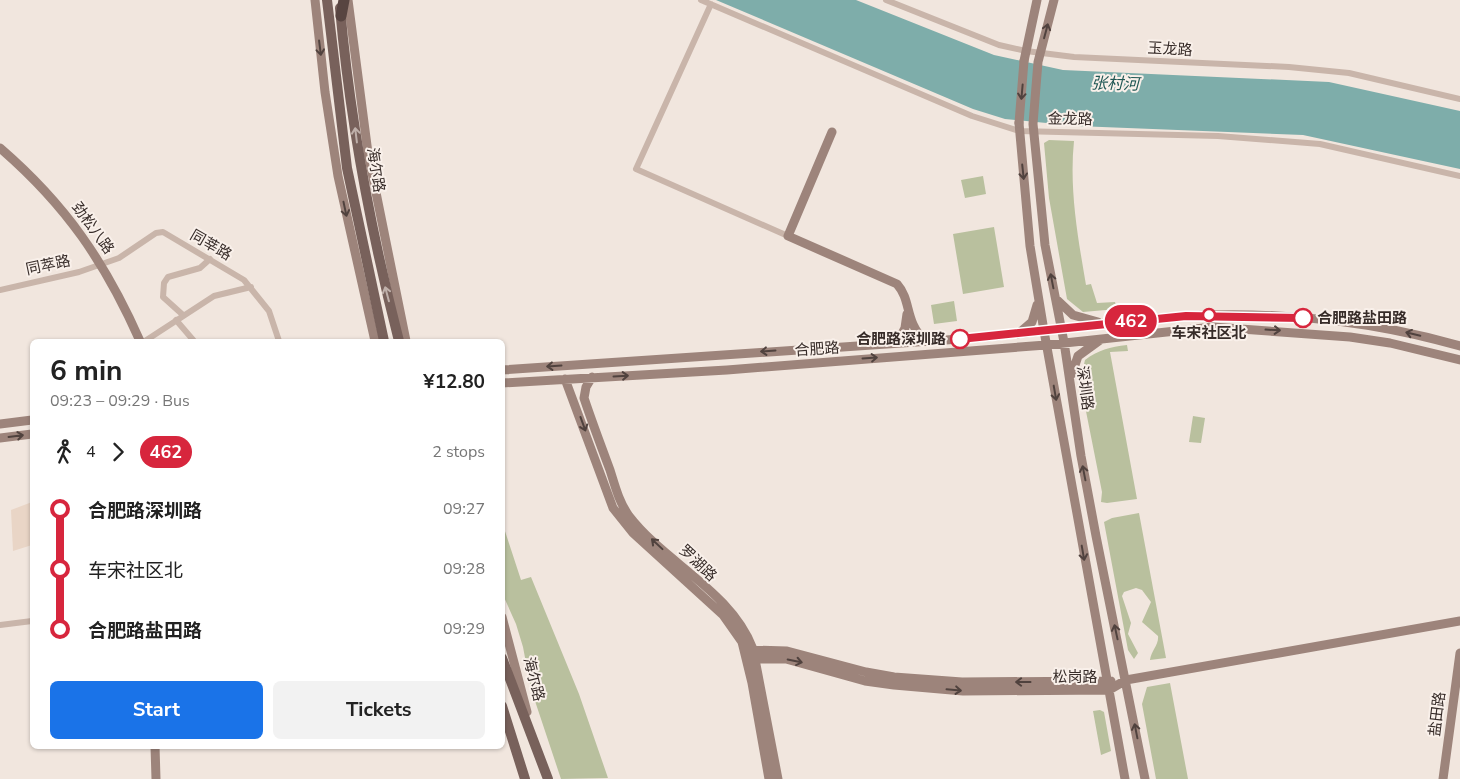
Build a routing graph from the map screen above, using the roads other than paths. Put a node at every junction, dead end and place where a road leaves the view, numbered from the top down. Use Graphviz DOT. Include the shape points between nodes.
graph roads {
  1 [pos="315,0"];
  2 [pos="327,0"];
  3 [pos="340,0"];
  4 [pos="346,0"];
  5 [pos="701,0"];
  6 [pos="886,0"];
  7 [pos="1037,0"];
  8 [pos="1054,0"];
  9 [pos="711,4"];
  10 [pos="341,16"];
  11 [pos="1025,56"];
  12 [pos="1039,58"];
  13 [pos="1460,99"];
  14 [pos="1019,127"];
  15 [pos="1033,128"];
  16 [pos="832,132"];
  17 [pos="0,148"];
  18 [pos="1460,176"];
  19 [pos="788,236"];
  20 [pos="210,259"];
  21 [pos="101,263"];
  22 [pos="251,287"];
  23 [pos="0,290"];
  24 [pos="1038,290"];
  25 [pos="1056,299"];
  26 [pos="907,312"];
  27 [pos="183,315"];
  28 [pos="176,320"];
  29 [pos="1105,324"];
  30 [pos="1062,329"];
  31 [pos="1044,331"];
  32 [pos="1017,334"];
  33 [pos="1102,338"];
  34 [pos="139,339"];
  35 [pos="148,339"];
  36 [pos="192,339"];
  37 [pos="278,339"];
  38 [pos="375,339"];
  39 [pos="384,339"];
  40 [pos="398,339"];
  41 [pos="406,339"];
  42 [pos="925,341"];
  43 [pos="1064,342"];
  44 [pos="897,343"];
  45 [pos="1046,345"];
  46 [pos="1460,346"];
  47 [pos="1460,360"];
  48 [pos="505,370"];
  49 [pos="592,377"];
  50 [pos="566,379"];
  51 [pos="1070,382"];
  52 [pos="505,383"];
  53 [pos="30,420"];
  54 [pos="0,424"];
  55 [pos="30,434"];
  56 [pos="0,438"];
  57 [pos="30,621"];
  58 [pos="1460,621"];
  59 [pos="0,625"];
  60 [pos="505,629"];
  61 [pos="1460,653"];
  62 [pos="750,654"];
  63 [pos="505,666"];
  64 [pos="1126,680"];
  65 [pos="1108,686"];
  66 [pos="505,716"];
  67 [pos="505,727"];
  68 [pos="155,749"];
  69 [pos="536,749"];
  70 [pos="516,751"];
  71 [pos="156,779"];
  72 [pos="526,779"];
  73 [pos="548,779"];
  74 [pos="769,779"];
  75 [pos="778,779"];
  76 [pos="1125,779"];
  77 [pos="1145,779"];
  78 [pos="1443,779"];
  1 -- 38 [label="main road, one-way" via="338,176"];
  2 -- 39 [label="main road, 海尔路" via="347,168"];
  3 -- 10 [label="main road, 海尔路"];
  4 -- 10 [label="highway"];
  4 -- 41 [label="main road, 海尔路" via="368,153"];
  5 -- 9 [label="street, 金龙路"];
  6 -- 11 [label="street, 玉龙路"];
  7 -- 11 [label="main road, 深圳路"];
  12 -- 8 [label="main road, 深圳路, one-way"];
  9 -- 14 [label="street, 金龙路" via="972,116"];
  9 -- 19 [label="street" via="636,169"];
  40 -- 10 [label="main road, 海尔路, one-way" via="361,175"];
  11 -- 12 [label="street, 玉龙路"];
  11 -- 14 [label="main road, 深圳路, one-way, bridge"];
  12 -- 13 [label="street, 玉龙路" via="1289,67 1349,73"];
  12 -- 15 [label="main road, 深圳路"];
  14 -- 15 [label="street, 金龙路"];
  14 -- 24 [label="main road, 深圳路, one-way" via="1030,246"];
  15 -- 18 [label="street, 金龙路" via="1320,144"];
  25 -- 15 [label="main road, 深圳路, one-way" via="1045,245"];
  16 -- 19 [label="main road"];
  17 -- 21 [label="main road, 劲松八路" via="51,195"];
  19 -- 26 [label="main road" via="892,281 902,290"];
  20 -- 21 [label="street, 同莘路" via="158,232 119,258"];
  20 -- 22 [label="street, 同莘路"];
  20 -- 27 [label="street" via="200,268 168,277 164,283 163,297"];
  21 -- 23 [label="street, 同萃路" via="79,272"];
  21 -- 34 [label="main road, 劲松八路"];
  22 -- 27 [label="street" via="214,296"];
  22 -- 37 [label="street, 同莘路" via="268,311"];
  24 -- 31 [label="main road, 深圳路"];
  24 -- 32 [label="main road" via="1034,320"];
  25 -- 29 [label="main road" via="1078,318"];
  25 -- 30 [label="main road, 深圳路"];
  26 -- 42 [label="main road" via="913,328"];
  26 -- 44 [label="main road" via="905,328"];
  27 -- 28 [label="street"];
  28 -- 35 [label="street"];
  28 -- 36 [label="street"];
  29 -- 30 [label="main road, 合肥路"];
  46 -- 29 [label="main road, 合肥路, one-way" via="1391,330 1292,317 1186,316"];
  30 -- 31 [label="main road, 合肥路"];
  30 -- 43 [label="main road, 深圳路"];
  31 -- 32 [label="main road, 合肥路"];
  31 -- 45 [label="main road, 深圳路"];
  32 -- 42 [label="main road, 合肥路"];
  33 -- 43 [label="main road, 合肥路"];
  33 -- 47 [label="main road, 合肥路, one-way" via="1213,327 1291,331 1390,343"];
  33 -- 51 [label="main road" via="1078,356"];
  42 -- 44 [label="main road, 合肥路"];
  43 -- 45 [label="main road, 合肥路"];
  43 -- 51 [label="main road, 深圳路"];
  44 -- 48 [label="main road, 合肥路, one-way"];
  49 -- 45 [label="main road, 合肥路, one-way" via="727,370"];
  45 -- 65 [label="main road, 深圳路, one-way"];
  49 -- 50 [label="main road, 合肥路"];
  62 -- 49 [label="main road, 罗湖路, one-way" via="742,625 636,524 622,504 584,398"];
  50 -- 52 [label="main road, 合肥路"];
  50 -- 62 [label="main road, one-way" via="613,508 633,533 722,615"];
  64 -- 51 [label="main road, 深圳路, one-way" via="1096,536"];
  53 -- 54 [label="main road"];
  56 -- 55 [label="main road, one-way"];
  57 -- 59 [label="street"];
  58 -- 64 [label="main road, 松岗路"];
  60 -- 69 [label="main road, 海尔路"];
  61 -- 78 [label="main road, 盐田路"];
  62 -- 65 [label="main road, 松岗路" via="794,660 894,685 963,691"];
  62 -- 74 [label="main road"];
  62 -- 75 [label="main road, 罗湖路"];
  63 -- 69 [label="main road, 海尔路"];
  64 -- 65 [label="main road, 松岗路"];
  77 -- 64 [label="main road, 深圳路, one-way"];
  65 -- 76 [label="main road, 深圳路"];
  66 -- 70 [label="main road"];
  67 -- 70 [label="main road"];
  68 -- 71 [label="main road"];
  69 -- 73 [label="main road, 海尔路"];
  70 -- 72 [label="main road"];
}
